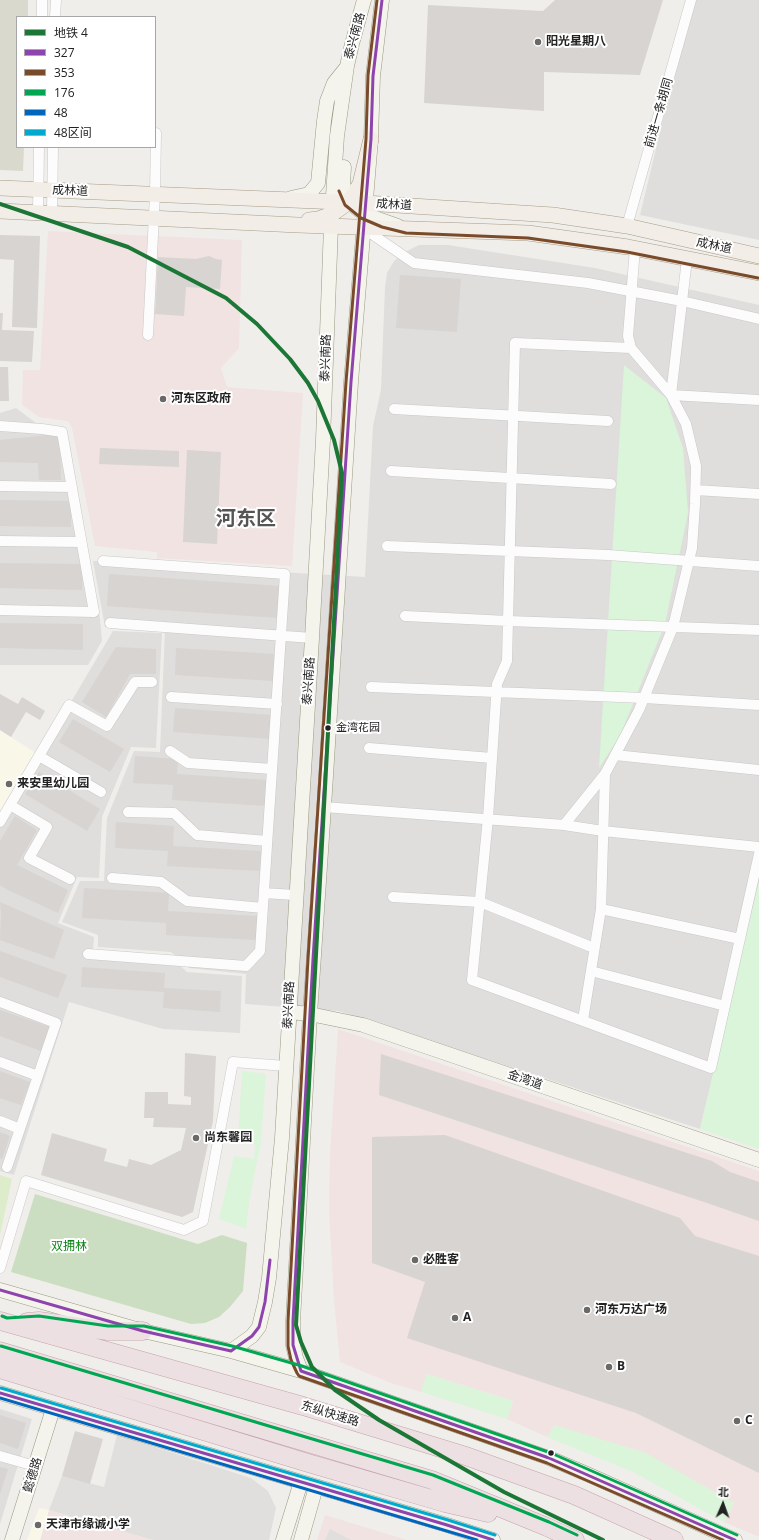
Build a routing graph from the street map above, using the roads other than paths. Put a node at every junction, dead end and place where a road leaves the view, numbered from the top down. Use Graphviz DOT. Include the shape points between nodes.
graph roads {
  1 [pos="42,0"];
  2 [pos="56,0"];
  3 [pos="364,0"];
  4 [pos="382,0"];
  5 [pos="691,0"];
  6 [pos="42,16"];
  7 [pos="56,16"];
  8 [pos="347,66"];
  9 [pos="344,87"];
  10 [pos="371,139"];
  11 [pos="39,148"];
  12 [pos="53,148"];
  13 [pos="156,148"];
  14 [pos="0,188"];
  15 [pos="45,190"];
  16 [pos="155,195"];
  17 [pos="280,200"];
  18 [pos="349,202"];
  19 [pos="0,211"];
  20 [pos="45,213"];
  21 [pos="332,214"];
  22 [pos="364,215"];
  23 [pos="154,218"];
  24 [pos="627,226"];
  25 [pos="635,248"];
  26 [pos="759,256"];
  27 [pos="687,258"];
  28 [pos="759,273"];
  29 [pos="632,292"];
  30 [pos="682,301"];
  31 [pos="759,319"];
  32 [pos="148,335"];
  33 [pos="632,348"];
  34 [pos="671,395"];
  35 [pos="759,400"];
  36 [pos="394,409"];
  37 [pos="513,416"];
  38 [pos="608,421"];
  39 [pos="0,426"];
  40 [pos="391,471"];
  41 [pos="512,478"];
  42 [pos="611,484"];
  43 [pos="0,486"];
  44 [pos="72,487"];
  45 [pos="696,490"];
  46 [pos="759,494"];
  47 [pos="0,541"];
  48 [pos="81,542"];
  49 [pos="388,546"];
  50 [pos="510,551"];
  51 [pos="103,561"];
  52 [pos="688,562"];
  53 [pos="759,566"];
  54 [pos="0,610"];
  55 [pos="405,616"];
  56 [pos="508,621"];
  57 [pos="110,623"];
  58 [pos="673,627"];
  59 [pos="759,630"];
  60 [pos="281,636"];
  61 [pos="312,638"];
  62 [pos="152,682"];
  63 [pos="371,687"];
  64 [pos="496,693"];
  65 [pos="171,697"];
  66 [pos="644,698"];
  67 [pos="276,704"];
  68 [pos="759,705"];
  69 [pos="369,748"];
  70 [pos="170,751"];
  71 [pos="615,755"];
  72 [pos="39,756"];
  73 [pos="492,758"];
  74 [pos="272,769"];
  75 [pos="759,770"];
  76 [pos="605,774"];
  77 [pos="101,792"];
  78 [pos="10,805"];
  79 [pos="324,807"];
  80 [pos="128,812"];
  81 [pos="488,818"];
  82 [pos="0,822"];
  83 [pos="564,825"];
  84 [pos="603,831"];
  85 [pos="267,840"];
  86 [pos="759,847"];
  87 [pos="759,854"];
  88 [pos="112,878"];
  89 [pos="70,879"];
  90 [pos="264,893"];
  91 [pos="295,895"];
  92 [pos="393,897"];
  93 [pos="480,902"];
  94 [pos="263,908"];
  95 [pos="601,909"];
  96 [pos="740,939"];
  97 [pos="594,948"];
  98 [pos="88,954"];
  99 [pos="591,971"];
  100 [pos="0,1002"];
  101 [pos="725,1006"];
  102 [pos="289,1012"];
  103 [pos="310,1014"];
  104 [pos="583,1020"];
  105 [pos="0,1062"];
  106 [pos="286,1066"];
  107 [pos="38,1076"];
  108 [pos="0,1121"];
  109 [pos="20,1128"];
  110 [pos="759,1160"];
  111 [pos="7,1167"];
  112 [pos="0,1268"];
  113 [pos="0,1290"];
  114 [pos="3,1322"];
  115 [pos="143,1331"];
  116 [pos="0,1351"];
  117 [pos="231,1351"];
  118 [pos="0,1369"];
  119 [pos="302,1371"];
  120 [pos="0,1393"];
  121 [pos="53,1409"];
  122 [pos="0,1456"];
  123 [pos="35,1466"];
  124 [pos="301,1482"];
  125 [pos="316,1487"];
  126 [pos="547,1527"];
  127 [pos="12,1540"];
  128 [pos="283,1540"];
  129 [pos="301,1540"];
  130 [pos="493,1540"];
  131 [pos="575,1540"];
  132 [pos="674,1540"];
  133 [pos="735,1540"];
  1 -- 6 [label="street"];
  2 -- 7 [label="street"];
  3 -- 8 [label="main road, 泰兴南路"];
  4 -- 10 [label="main road, 泰兴南路" via="373,76"];
  5 -- 24 [label="street, 前进一条胡同"];
  8 -- 9 [label="main road, 泰兴南路"];
  8 -- 17 [label="main road" via="334,83 327,101 318,183 309,194"];
  9 -- 18 [label="main road" via="348,118 343,184"];
  9 -- 21 [label="main road, 泰兴南路" via="337,136"];
  10 -- 18 [label="main road" via="360,184"];
  10 -- 22 [label="main road, 泰兴南路"];
  11 -- 15 [label="street"];
  12 -- 15 [label="street"];
  13 -- 16 [label="street"];
  14 -- 15 [label="main road, 成林道"];
  15 -- 16 [label="main road, 成林道"];
  15 -- 20 [label="street"];
  16 -- 17 [label="main road, 成林道"];
  16 -- 23 [label="street"];
  17 -- 21 [label="main road, 成林道"];
  18 -- 21 [label="main road, 成林道"];
  18 -- 22 [label="main road, 成林道"];
  19 -- 20 [label="main road, 成林道"];
  20 -- 23 [label="main road, 成林道"];
  21 -- 22 [label="main road, 成林道"];
  21 -- 23 [label="main road, 成林道" via="278,224"];
  21 -- 61 [label="main road, 泰兴南路"];
  22 -- 24 [label="main road, 成林道" via="553,215"];
  22 -- 25 [label="main road, 成林道" via="407,228 528,234"];
  22 -- 29 [label="street" via="414,263 588,283"];
  22 -- 79 [label="main road, 泰兴南路"];
  23 -- 32 [label="street"];
  24 -- 26 [label="main road, 成林道"];
  25 -- 27 [label="main road, 成林道"];
  25 -- 29 [label="street"];
  27 -- 28 [label="main road, 成林道"];
  27 -- 30 [label="street"];
  29 -- 30 [label="street"];
  29 -- 33 [label="street" via="628,336"];
  30 -- 31 [label="street"];
  30 -- 34 [label="street"];
  33 -- 34 [label="street"];
  33 -- 37 [label="street" via="515,343"];
  34 -- 35 [label="street"];
  34 -- 45 [label="street" via="686,424 696,466"];
  36 -- 37 [label="street"];
  37 -- 38 [label="street"];
  37 -- 41 [label="street"];
  39 -- 44 [label="street" via="62,432"];
  40 -- 41 [label="street"];
  41 -- 42 [label="street"];
  41 -- 50 [label="street"];
  43 -- 44 [label="street"];
  44 -- 48 [label="street"];
  45 -- 46 [label="street"];
  45 -- 52 [label="street" via="692,548"];
  47 -- 48 [label="street"];
  48 -- 54 [label="street" via="94,612"];
  49 -- 50 [label="street"];
  50 -- 52 [label="street" via="608,555"];
  50 -- 56 [label="street"];
  51 -- 60 [label="street" via="286,574"];
  52 -- 53 [label="street"];
  52 -- 58 [label="street"];
  55 -- 56 [label="street"];
  56 -- 58 [label="street"];
  56 -- 64 [label="street" via="507,661"];
  57 -- 60 [label="street"];
  58 -- 59 [label="street"];
  58 -- 66 [label="street"];
  60 -- 61 [label="street"];
  60 -- 67 [label="street"];
  61 -- 91 [label="main road, 泰兴南路"];
  62 -- 72 [label="street" via="135,682 107,726 69,704"];
  63 -- 64 [label="street"];
  64 -- 66 [label="street"];
  64 -- 73 [label="street"];
  65 -- 67 [label="street"];
  66 -- 68 [label="street"];
  66 -- 71 [label="street"];
  67 -- 74 [label="street"];
  69 -- 73 [label="street"];
  70 -- 74 [label="street" via="188,763"];
  71 -- 75 [label="street"];
  71 -- 76 [label="street"];
  72 -- 77 [label="street"];
  72 -- 78 [label="street"];
  73 -- 81 [label="street"];
  74 -- 85 [label="street"];
  76 -- 83 [label="street"];
  76 -- 84 [label="street"];
  78 -- 82 [label="street"];
  78 -- 89 [label="street" via="47,827 29,858"];
  79 -- 81 [label="street"];
  79 -- 103 [label="main road, 泰兴南路"];
  80 -- 85 [label="street" via="174,813 197,835"];
  81 -- 83 [label="street"];
  81 -- 93 [label="street"];
  83 -- 84 [label="street"];
  84 -- 86 [label="street"];
  84 -- 95 [label="street"];
  85 -- 90 [label="street"];
  87 -- 96 [label="street"];
  88 -- 94 [label="street" via="161,882 187,901"];
  90 -- 91 [label="street"];
  90 -- 94 [label="street"];
  91 -- 102 [label="main road, 泰兴南路"];
  92 -- 93 [label="street"];
  93 -- 97 [label="street"];
  93 -- 104 [label="street" via="472,980"];
  94 -- 98 [label="street" via="260,951 246,966"];
  95 -- 96 [label="street"];
  95 -- 97 [label="street"];
  96 -- 101 [label="street"];
  97 -- 99 [label="street"];
  99 -- 101 [label="street"];
  99 -- 104 [label="street"];
  100 -- 107 [label="street" via="56,1023"];
  101 -- 104 [label="street" via="711,1068"];
  102 -- 103 [label="main road, 金湾道"];
  102 -- 106 [label="main road, 泰兴南路"];
  103 -- 110 [label="main road, 金湾道" via="363,1025"];
  103 -- 119 [label="main road, 泰兴南路" via="293,1321 293,1345"];
  105 -- 107 [label="street"];
  106 -- 112 [label="street" via="233,1062 203,1221 184,1230 26,1182"];
  106 -- 117 [label="main road, 泰兴南路" via="282,1138 266,1302 259,1327 252,1336"];
  107 -- 109 [label="street"];
  108 -- 109 [label="street"];
  109 -- 111 [label="street"];
  113 -- 115 [label="main road"];
  114 -- 115 [label="highway" via="39,1321 108,1331"];
  114 -- 132 [label="highway, 东纵快速路" via="296,1404 463,1455 574,1495"];
  115 -- 117 [label="main road"];
  116 -- 126 [label="highway" via="432,1480"];
  117 -- 119 [label="main road"];
  118 -- 126 [label="highway" via="445,1503"];
  119 -- 133 [label="main road" via="549,1458"];
  120 -- 121 [label="main road"];
  121 -- 123 [label="main road, 懿德路"];
  121 -- 124 [label="main road"];
  122 -- 123 [label="street"];
  123 -- 127 [label="main road, 懿德路"];
  124 -- 125 [label="main road"];
  124 -- 128 [label="main road"];
  125 -- 129 [label="main road"];
  125 -- 130 [label="main road"];
  126 -- 131 [label="highway"];
}
